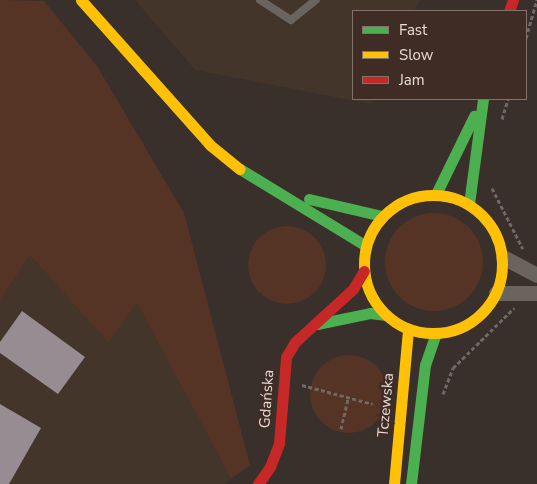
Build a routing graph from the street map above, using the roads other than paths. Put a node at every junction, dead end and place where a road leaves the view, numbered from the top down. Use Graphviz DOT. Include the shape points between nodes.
graph roads {
  1 [pos="81,0"];
  2 [pos="260,0"];
  3 [pos="316,0"];
  4 [pos="483,100"];
  5 [pos="483,100"];
  6 [pos="278,188"];
  7 [pos="436,194"];
  8 [pos="469,204"];
  9 [pos="382,216"];
  10 [pos="366,246"];
  11 [pos="502,257"];
  12 [pos="364,271"];
  13 [pos="537,275"];
  14 [pos="537,293"];
  15 [pos="496,294"];
  16 [pos="386,315"];
  17 [pos="317,324"];
  18 [pos="408,329"];
  19 [pos="436,334"];
  20 [pos="258,484"];
  21 [pos="394,484"];
  22 [pos="411,484"];
  1 -- 6 [label="main road" via="210,146 233,164"];
  2 -- 3 [label="lane" via="291,20"];
  4 -- 7 [label="main road"];
  5 -- 8 [label="main road"];
  6 -- 9 [label="main road" via="333,207"];
  6 -- 10 [label="main road"];
  7 -- 8 [label="main road"];
  7 -- 9 [label="main road" via="416,196"];
  8 -- 11 [label="main road" via="492,226"];
  9 -- 10 [label="main road"];
  10 -- 12 [label="main road"];
  11 -- 13 [label="street"];
  11 -- 15 [label="main road"];
  12 -- 16 [label="main road" via="370,294"];
  12 -- 17 [label="main road, Gdańska" via="353,289"];
  14 -- 15 [label="street"];
  15 -- 19 [label="main road" via="472,322"];
  16 -- 17 [label="main road, Gdańska" via="370,312"];
  16 -- 18 [label="main road"];
  17 -- 20 [label="main road, Gdańska" via="295,342 286,357 279,443 270,467"];
  18 -- 19 [label="main road"];
  18 -- 21 [label="main road, Tczewska"];
  19 -- 22 [label="main road" via="425,365"];
}
